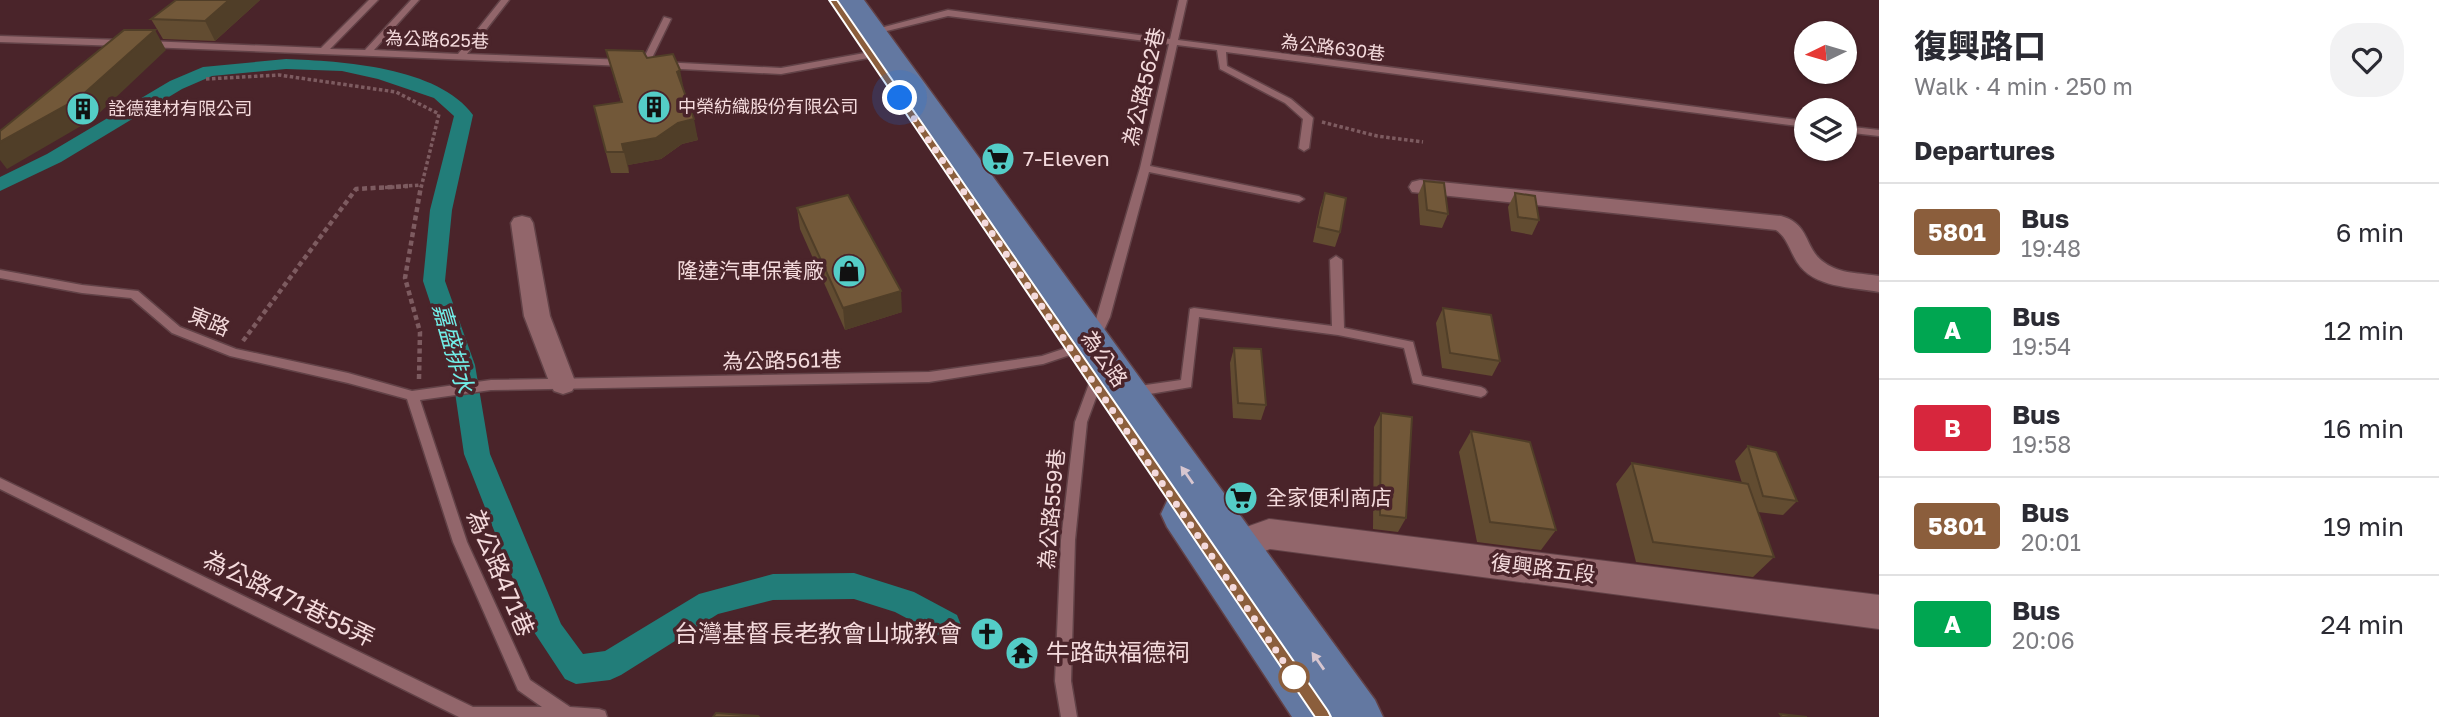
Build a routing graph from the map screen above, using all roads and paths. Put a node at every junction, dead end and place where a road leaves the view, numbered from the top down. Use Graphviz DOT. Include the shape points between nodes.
graph roads {
  1 [pos="374,0"];
  2 [pos="415,0"];
  3 [pos="505,0"];
  4 [pos="834,0"];
  5 [pos="1183,0"];
  6 [pos="667,19"];
  7 [pos="868,35"];
  8 [pos="0,39"];
  9 [pos="1175,42"];
  10 [pos="135,43"];
  11 [pos="1221,49"];
  12 [pos="324,50"];
  13 [pos="124,52"];
  14 [pos="367,53"];
  15 [pos="460,57"];
  16 [pos="645,64"];
  17 [pos="206,79"];
  18 [pos="1308,118"];
  19 [pos="1794,122"];
  20 [pos="1857,130"];
  21 [pos="1879,133"];
  22 [pos="1423,142"];
  23 [pos="1304,148"];
  24 [pos="1145,169"];
  25 [pos="421,185"];
  26 [pos="1420,187"];
  27 [pos="1299,199"];
  28 [pos="522,223"];
  29 [pos="1336,260"];
  30 [pos="0,274"];
  31 [pos="1879,284"];
  32 [pos="1338,331"];
  33 [pos="234,353"];
  34 [pos="1097,368"];
  35 [pos="563,384"];
  36 [pos="1480,392"];
  37 [pos="412,396"];
  38 [pos="0,482"];
  39 [pos="1223,550"];
  40 [pos="1879,612"];
  41 [pos="567,715"];
  42 [pos="599,717"];
  43 [pos="1069,717"];
  44 [pos="1322,717"];
  45 [pos="1357,717"];
  1 -- 12 [label="lane"];
  2 -- 14 [label="lane"];
  3 -- 15 [label="lane"];
  4 -- 7 [label="main road, 為公路"];
  5 -- 9 [label="lane, 為公路562巷"];
  6 -- 16 [label="lane"];
  7 -- 9 [label="lane, 為公路630巷" via="948,13"];
  7 -- 16 [label="lane, 為公路625巷" via="780,71"];
  7 -- 34 [label="main road, 為公路"];
  8 -- 10 [label="lane, 為公路625巷"];
  9 -- 11 [label="lane, 為公路630巷"];
  9 -- 24 [label="lane, 為公路562巷"];
  10 -- 12 [label="lane, 為公路625巷"];
  10 -- 13 [label="lane"];
  11 -- 18 [label="lane" via="1223,67 1288,101"];
  11 -- 19 [label="lane, 為公路630巷"];
  12 -- 14 [label="lane, 為公路625巷"];
  14 -- 15 [label="lane, 為公路625巷"];
  15 -- 16 [label="lane, 為公路625巷"];
  17 -- 25 [label="path" via="279,75 396,92 439,114"];
  18 -- 22 [label="path" via="1377,136"];
  18 -- 23 [label="lane"];
  20 -- 21 [label="lane"];
  24 -- 27 [label="lane"];
  24 -- 34 [label="lane, 為公路562巷" via="1104,317"];
  25 -- 33 [label="path" via="356,189"];
  25 -- 37 [label="path" via="405,278 420,332 421,373"];
  26 -- 31 [label="street" via="1781,223 1789,226 1803,256 1819,270"];
  28 -- 35 [label="street" via="537,316"];
  29 -- 32 [label="lane"];
  30 -- 33 [label="lane, 東路" via="134,294 176,330"];
  32 -- 34 [label="lane, 為公路561巷" via="1194,312 1187,384"];
  32 -- 36 [label="lane" via="1409,345 1417,380"];
  33 -- 37 [label="lane, 東路"];
  34 -- 35 [label="lane, 為公路561巷" via="1043,360 929,377"];
  34 -- 39 [label="main road, 為公路"];
  34 -- 43 [label="lane, 為公路559巷" via="1081,422 1068,540 1063,681"];
  35 -- 37 [label="lane, 為公路561巷" via="485,386"];
  37 -- 41 [label="lane, 為公路471巷" via="460,542 524,685"];
  38 -- 41 [label="lane, 為公路471巷55弄" via="472,715"];
  39 -- 40 [label="street, 復興路五段" via="1269,534"];
  39 -- 44 [label="main road, 為公路"];
  45 -- 39 [label="main road, 為公路, one-way"];
  41 -- 42 [label="lane"];
}
